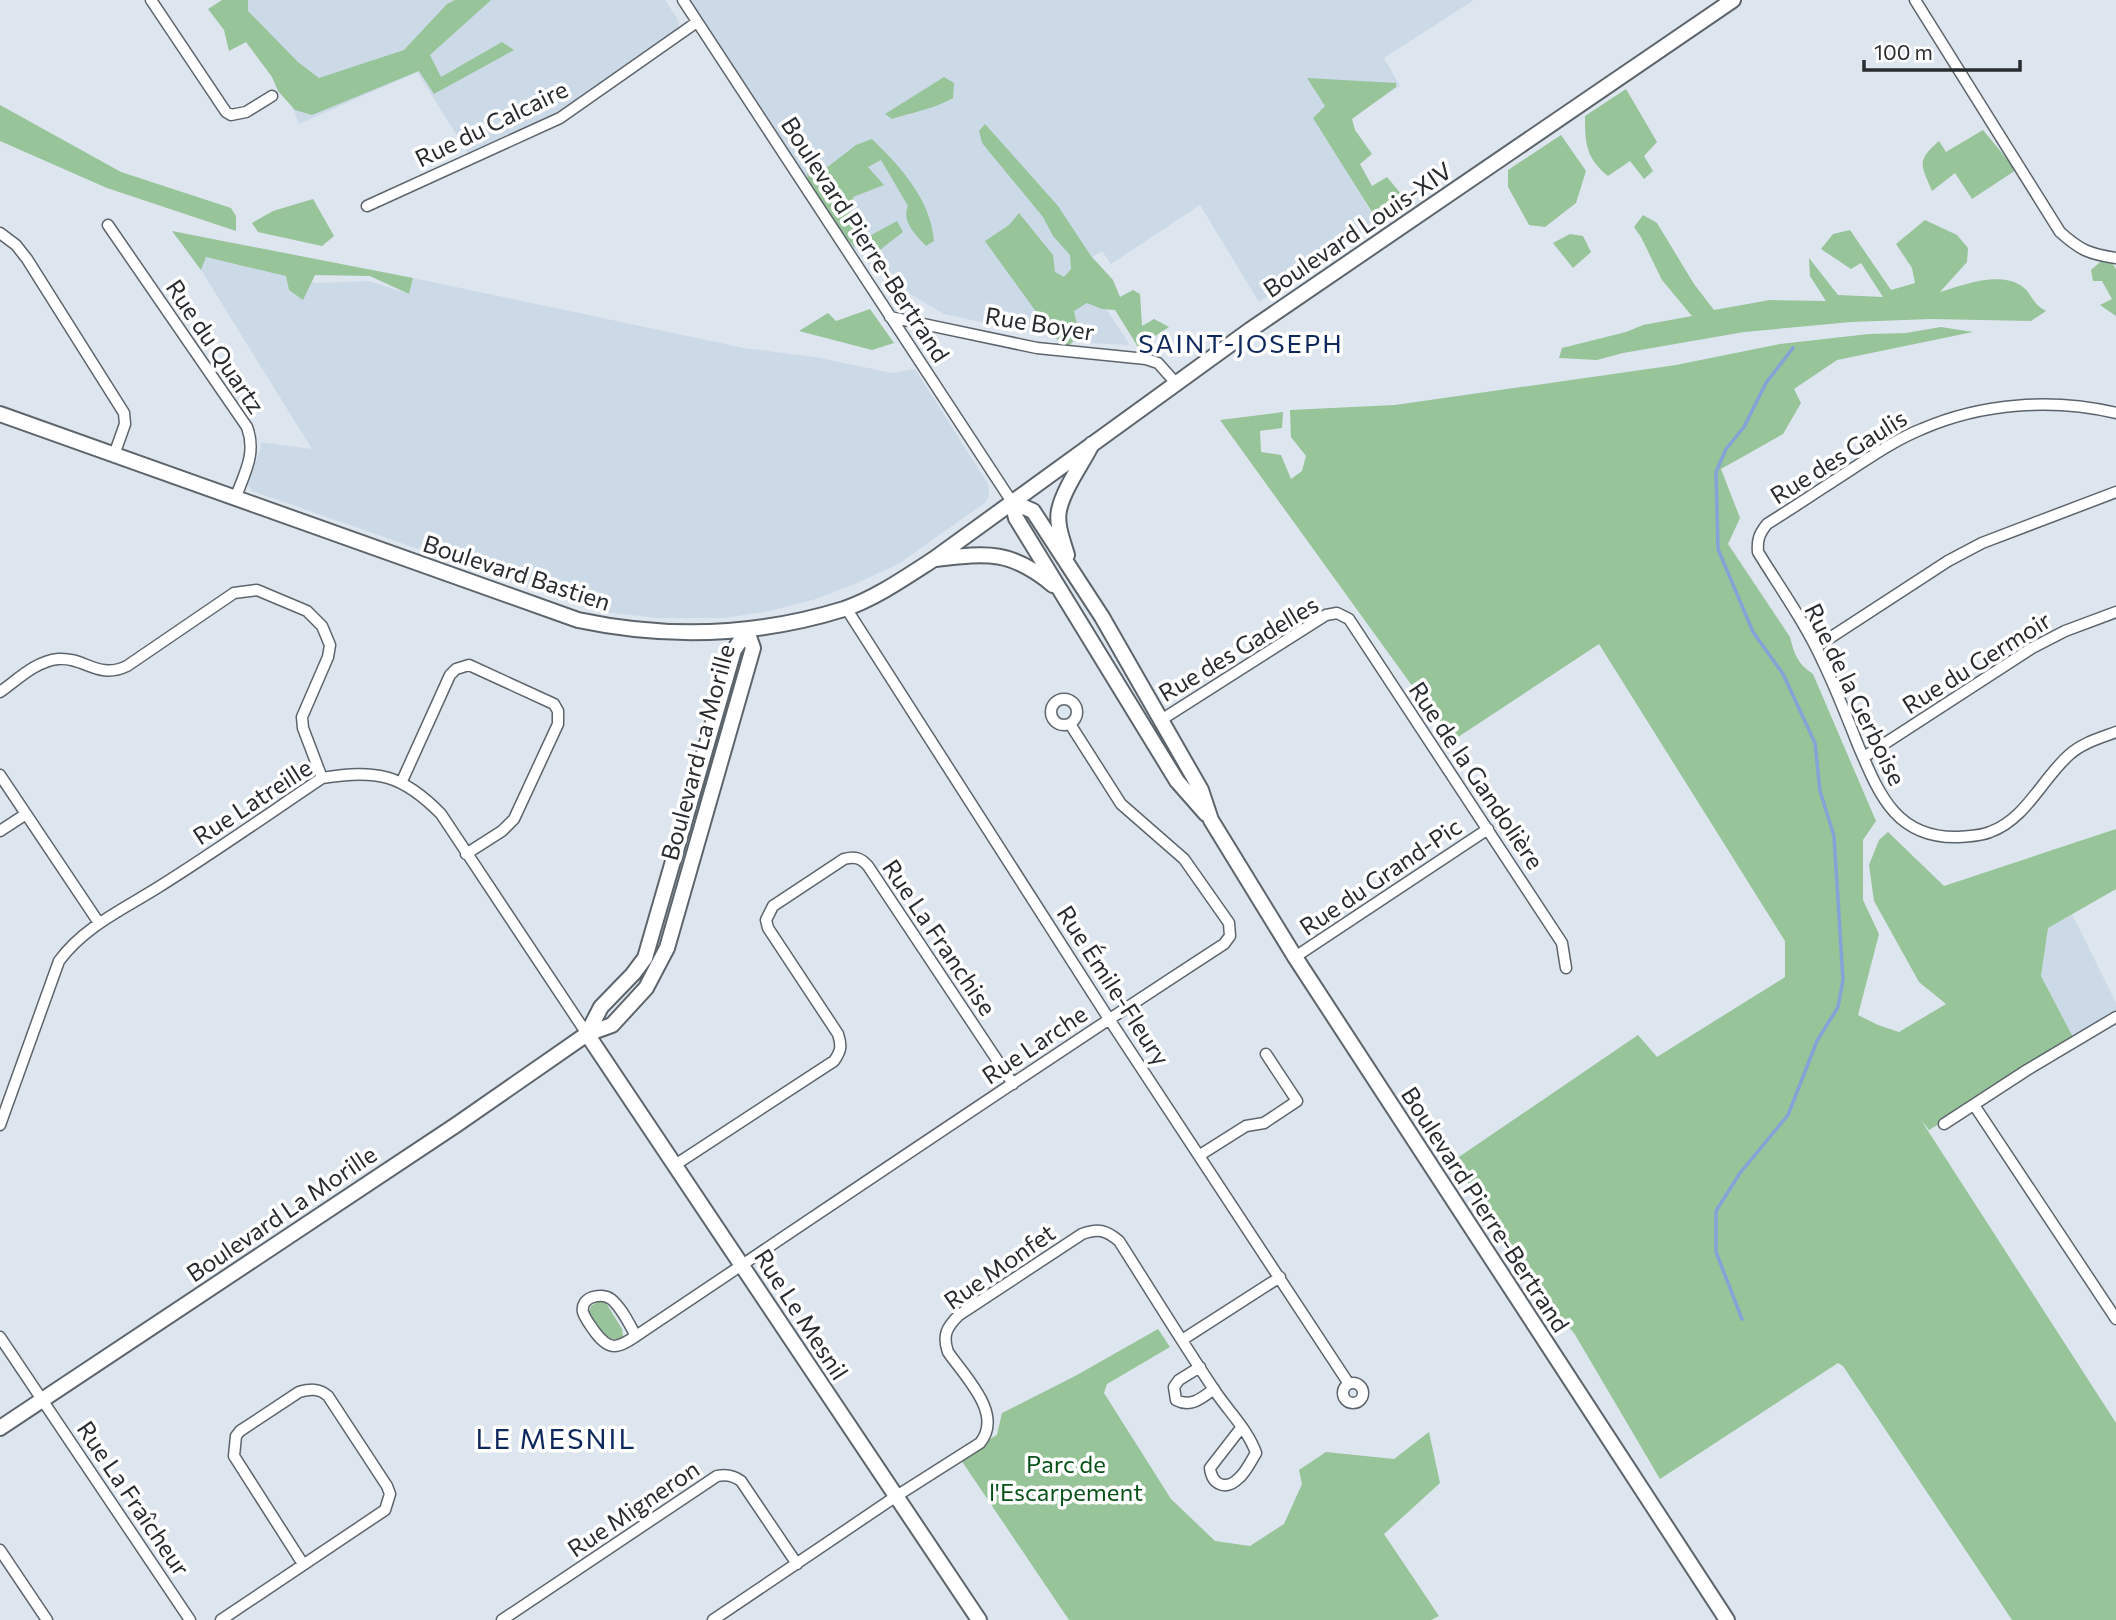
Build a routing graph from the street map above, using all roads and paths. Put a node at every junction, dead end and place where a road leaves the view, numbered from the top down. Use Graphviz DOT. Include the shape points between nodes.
graph roads {
  1 [pos="151,0"];
  2 [pos="683,0"];
  3 [pos="1733,0"];
  4 [pos="1915,0"];
  5 [pos="697,22"];
  6 [pos="272,96"];
  7 [pos="367,206"];
  8 [pos="108,225"];
  9 [pos="0,233"];
  10 [pos="2116,258"];
  11 [pos="890,317"];
  12 [pos="1175,382"];
  13 [pos="2116,413"];
  14 [pos="0,414"];
  15 [pos="1094,442"];
  16 [pos="114,455"];
  17 [pos="2116,492"];
  18 [pos="235,499"];
  19 [pos="1012,502"];
  20 [pos="1757,541"];
  21 [pos="934,559"];
  22 [pos="1073,573"];
  23 [pos="1063,593"];
  24 [pos="846,608"];
  25 [pos="2116,612"];
  26 [pos="1337,613"];
  27 [pos="747,631"];
  28 [pos="1816,647"];
  29 [pos="0,692"];
  30 [pos="1161,720"];
  31 [pos="1070,724"];
  32 [pos="2116,732"];
  33 [pos="1864,757"];
  34 [pos="0,775"];
  35 [pos="322,778"];
  36 [pos="402,781"];
  37 [pos="26,814"];
  38 [pos="1211,820"];
  39 [pos="1488,829"];
  40 [pos="0,831"];
  41 [pos="466,854"];
  42 [pos="99,923"];
  43 [pos="1296,957"];
  44 [pos="1566,968"];
  45 [pos="2116,1017"];
  46 [pos="1109,1019"];
  47 [pos="587,1034"];
  48 [pos="1266,1054"];
  49 [pos="1013,1084"];
  50 [pos="1974,1105"];
  51 [pos="1944,1124"];
  52 [pos="0,1125"];
  53 [pos="1200,1155"];
  54 [pos="675,1165"];
  55 [pos="743,1265"];
  56 [pos="1279,1277"];
  57 [pos="2116,1319"];
  58 [pos="636,1336"];
  59 [pos="0,1337"];
  60 [pos="1182,1340"];
  61 [pos="1200,1367"];
  62 [pos="1349,1384"];
  63 [pos="1214,1390"];
  64 [pos="43,1400"];
  65 [pos="0,1428"];
  66 [pos="1241,1428"];
  67 [pos="895,1497"];
  68 [pos="0,1550"];
  69 [pos="303,1564"];
  70 [pos="797,1564"];
  71 [pos="47,1620"];
  72 [pos="190,1620"];
  73 [pos="221,1620"];
  74 [pos="502,1620"];
  75 [pos="713,1620"];
  76 [pos="979,1620"];
  77 [pos="1727,1620"];
  1 -- 6 [label="street" via="226,112 246,112"];
  2 -- 5 [label="street, Boulevard Pierre-Bertrand"];
  3 -- 12 [label="main road, Boulevard Louis-XIV"];
  4 -- 10 [label="street" via="2060,232 2091,254"];
  5 -- 7 [label="street, Rue du Calcaire" via="559,118"];
  5 -- 11 [label="street, Boulevard Pierre-Bertrand"];
  8 -- 18 [label="street, Rue du Quartz" via="247,427 252,453"];
  9 -- 16 [label="street" via="27,259 124,413 125,424"];
  11 -- 12 [label="street, Rue Boyer" via="1037,348 1146,359 1158,363"];
  11 -- 19 [label="street, Boulevard Pierre-Bertrand"];
  12 -- 15 [label="main road, Boulevard Louis-XIV"];
  13 -- 20 [label="street, Rue des Gaulis" via="2032,404 1992,409 1922,429 1891,443 1767,524"];
  14 -- 16 [label="main road, Boulevard Bastien"];
  15 -- 19 [label="main road, Boulevard Louis-XIV"];
  15 -- 22 [label="main road" via="1059,511"];
  16 -- 18 [label="main road, Boulevard Bastien"];
  17 -- 28 [label="street" via="1982,543"];
  18 -- 27 [label="main road, Boulevard Bastien" via="578,620 662,633"];
  19 -- 21 [label="main road, Boulevard Bastien"];
  19 -- 22 [label="main road, Boulevard Pierre-Bertrand" via="1033,511"];
  19 -- 23 [label="main road, Boulevard Pierre-Bertrand" via="1016,518"];
  20 -- 28 [label="street, Rue de la Gerboise" via="1758,552"];
  21 -- 23 [label="main road" via="973,554 1004,557 1033,568"];
  21 -- 24 [label="main road, Boulevard Bastien"];
  22 -- 30 [label="main road, Boulevard Pierre-Bertrand"];
  23 -- 38 [label="main road, Boulevard Pierre-Bertrand" via="1177,781"];
  24 -- 27 [label="main road, Boulevard Bastien"];
  24 -- 46 [label="street, Rue Émile-Fleury"];
  25 -- 33 [label="street, Rue du Germoir" via="2032,648"];
  26 -- 30 [label="street, Rue des Gadelles" via="1326,615"];
  26 -- 39 [label="street, Rue de la Gandolière" via="1349,620"];
  27 -- 47 [label="main road, Boulevard La Morille" via="734,650 645,958 601,1007"];
  28 -- 33 [label="street, Rue de la Gerboise"];
  29 -- 35 [label="street" via="43,662 59,659 116,671 234,593 257,590 313,615 330,645 302,717"];
  30 -- 38 [label="main road, Boulevard Pierre-Bertrand" via="1201,790"];
  31 -- 46 [label="street, Rue Larche" via="1121,804 1184,859 1229,923 1230,936 1224,944"];
  32 -- 33 [label="street, Rue de la Gerboise" via="2067,756 2014,819 1972,836 1928,833 1899,817 1877,790"];
  34 -- 37 [label="street"];
  35 -- 36 [label="street, Rue Latreille" via="351,773"];
  35 -- 42 [label="street, Rue Latreille"];
  36 -- 41 [label="street, Rue Latreille" via="441,814"];
  36 -- 41 [label="street" via="456,669 469,666 554,704 558,723 513,819"];
  37 -- 40 [label="street"];
  37 -- 42 [label="street"];
  38 -- 43 [label="main road, Boulevard Pierre-Bertrand"];
  39 -- 43 [label="street, Rue du Grand-Pic"];
  39 -- 44 [label="street, Rue de la Gandolière" via="1562,943"];
  41 -- 47 [label="street, Rue Latreille"];
  42 -- 52 [label="street, Rue Latreille" via="80,936 59,961"];
  43 -- 77 [label="main road, Boulevard Pierre-Bertrand"];
  45 -- 50 [label="street"];
  46 -- 49 [label="street, Rue Larche"];
  46 -- 53 [label="street, Rue Émile-Fleury"];
  47 -- 54 [label="main road, Rue Le Mesnil"];
  47 -- 64 [label="main road, Boulevard La Morille"];
  48 -- 53 [label="street" via="1297,1101"];
  49 -- 54 [label="street, Rue La Franchise" via="868,866 851,856 773,906 766,920 838,1034 840,1052 834,1061"];
  49 -- 55 [label="street, Rue Larche"];
  50 -- 51 [label="street"];
  50 -- 57 [label="street"];
  53 -- 56 [label="street, Rue Émile-Fleury"];
  54 -- 55 [label="main road, Rue Le Mesnil"];
  55 -- 58 [label="street, Rue Larche"];
  55 -- 67 [label="main road, Rue Le Mesnil"];
  56 -- 60 [label="street"];
  56 -- 62 [label="street, Rue Émile-Fleury"];
  58 -- 58 [label="street, Rue Larche" via="607,1296 590,1298 584,1305 583,1312 602,1341 621,1346"];
  59 -- 64 [label="street"];
  60 -- 61 [label="street"];
  60 -- 67 [label="street, Rue Monfet" via="1119,1241 1103,1230 1082,1234 950,1325 944,1341 988,1412 987,1434"];
  61 -- 63 [label="street"];
  61 -- 63 [label="street" via="1178,1380 1176,1400 1192,1403"];
  63 -- 66 [label="street"];
  64 -- 65 [label="main road, Boulevard La Morille"];
  64 -- 72 [label="street, Rue La Fraîcheur"];
  66 -- 66 [label="street" via="1210,1468 1215,1483 1231,1484 1240,1478 1256,1453 1250,1435"];
  67 -- 70 [label="street, Rue Monfet"];
  67 -- 76 [label="main road, Rue Le Mesnil"];
  68 -- 71 [label="street"];
  69 -- 69 [label="street" via="385,1510 390,1494 328,1396 309,1389 240,1432 233,1446 234,1456"];
  69 -- 73 [label="street"];
  70 -- 74 [label="street, Rue Migneron" via="741,1481 724,1474"];
  70 -- 75 [label="street, Rue Monfet"];
}
